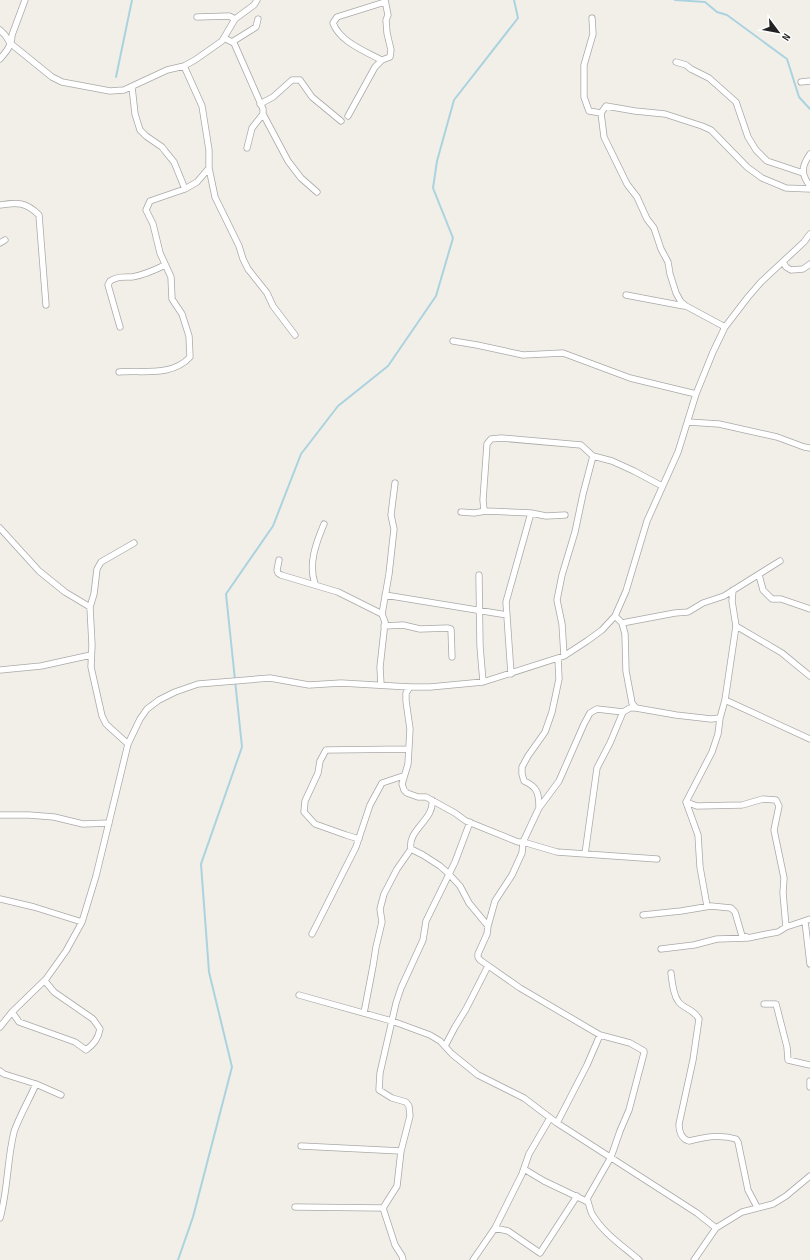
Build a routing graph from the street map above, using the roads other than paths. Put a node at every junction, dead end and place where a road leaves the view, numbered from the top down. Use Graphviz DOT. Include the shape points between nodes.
graph roads {
  1 [pos="25,0"];
  2 [pos="257,0"];
  3 [pos="385,1"];
  4 [pos="197,17"];
  5 [pos="592,18"];
  6 [pos="235,19"];
  7 [pos="258,19"];
  8 [pos="0,30"];
  9 [pos="224,38"];
  10 [pos="232,42"];
  11 [pos="10,43"];
  12 [pos="0,58"];
  13 [pos="381,60"];
  14 [pos="676,62"];
  15 [pos="184,66"];
  16 [pos="810,80"];
  17 [pos="801,82"];
  18 [pos="132,86"];
  19 [pos="260,104"];
  20 [pos="601,113"];
  21 [pos="263,114"];
  22 [pos="348,116"];
  23 [pos="341,121"];
  24 [pos="247,148"];
  25 [pos="810,154"];
  26 [pos="209,168"];
  27 [pos="803,173"];
  28 [pos="810,188"];
  29 [pos="185,189"];
  30 [pos="317,192"];
  31 [pos="0,205"];
  32 [pos="810,234"];
  33 [pos="783,262"];
  34 [pos="810,264"];
  35 [pos="165,265"];
  36 [pos="626,295"];
  37 [pos="46,305"];
  38 [pos="686,306"];
  39 [pos="120,327"];
  40 [pos="725,327"];
  41 [pos="295,335"];
  42 [pos="453,341"];
  43 [pos="119,372"];
  44 [pos="696,394"];
  45 [pos="688,422"];
  46 [pos="810,448"];
  47 [pos="593,456"];
  48 [pos="395,483"];
  49 [pos="662,486"];
  50 [pos="486,511"];
  51 [pos="461,512"];
  52 [pos="531,513"];
  53 [pos="565,516"];
  54 [pos="324,524"];
  55 [pos="0,528"];
  56 [pos="134,543"];
  57 [pos="279,560"];
  58 [pos="780,561"];
  59 [pos="479,575"];
  60 [pos="759,575"];
  61 [pos="315,584"];
  62 [pos="732,590"];
  63 [pos="385,595"];
  64 [pos="90,607"];
  65 [pos="810,608"];
  66 [pos="480,611"];
  67 [pos="382,614"];
  68 [pos="507,615"];
  69 [pos="615,616"];
  70 [pos="622,623"];
  71 [pos="384,626"];
  72 [pos="736,626"];
  73 [pos="91,655"];
  74 [pos="561,657"];
  75 [pos="452,658"];
  76 [pos="0,670"];
  77 [pos="511,674"];
  78 [pos="810,676"];
  79 [pos="483,682"];
  80 [pos="380,685"];
  81 [pos="410,687"];
  82 [pos="725,700"];
  83 [pos="636,708"];
  84 [pos="623,712"];
  85 [pos="720,718"];
  86 [pos="810,739"];
  87 [pos="128,744"];
  88 [pos="409,749"];
  89 [pos="403,776"];
  90 [pos="432,800"];
  91 [pos="686,802"];
  92 [pos="539,808"];
  93 [pos="0,815"];
  94 [pos="470,822"];
  95 [pos="109,823"];
  96 [pos="359,839"];
  97 [pos="523,842"];
  98 [pos="411,849"];
  99 [pos="584,854"];
  100 [pos="657,859"];
  101 [pos="449,874"];
  102 [pos="0,899"];
  103 [pos="707,906"];
  104 [pos="643,915"];
  105 [pos="807,920"];
  106 [pos="82,922"];
  107 [pos="488,926"];
  108 [pos="786,927"];
  109 [pos="312,934"];
  110 [pos="748,938"];
  111 [pos="662,949"];
  112 [pos="810,964"];
  113 [pos="488,966"];
  114 [pos="671,973"];
  115 [pos="44,981"];
  116 [pos="299,995"];
  117 [pos="764,1004"];
  118 [pos="12,1012"];
  119 [pos="364,1013"];
  120 [pos="392,1021"];
  121 [pos="0,1027"];
  122 [pos="600,1035"];
  123 [pos="446,1046"];
  124 [pos="810,1065"];
  125 [pos="0,1071"];
  126 [pos="810,1081"];
  127 [pos="36,1084"];
  128 [pos="810,1087"];
  129 [pos="61,1095"];
  130 [pos="550,1118"];
  131 [pos="557,1123"];
  132 [pos="301,1146"];
  133 [pos="401,1151"];
  134 [pos="611,1157"];
  135 [pos="524,1169"];
  136 [pos="810,1176"];
  137 [pos="576,1196"];
  138 [pos="588,1202"];
  139 [pos="295,1207"];
  140 [pos="757,1207"];
  141 [pos="383,1208"];
  142 [pos="0,1218"];
  143 [pos="494,1228"];
  144 [pos="716,1228"];
  145 [pos="403,1260"];
  146 [pos="473,1260"];
  147 [pos="640,1260"];
  148 [pos="694,1260"];
  1 -- 11 [label="street"];
  2 -- 6 [label="street"];
  3 -- 13 [label="street" via="391,50 390,56"];
  3 -- 13 [label="street" via="338,17 333,23 340,34 350,42"];
  4 -- 6 [label="street" via="229,16"];
  5 -- 20 [label="street" via="592,34 584,65 584,97 589,111"];
  6 -- 9 [label="street"];
  7 -- 10 [label="street" via="256,27"];
  8 -- 11 [label="street"];
  9 -- 10 [label="street"];
  9 -- 15 [label="street"];
  10 -- 19 [label="street"];
  11 -- 12 [label="street" via="8,51"];
  11 -- 18 [label="street" via="62,82 110,91 124,90"];
  13 -- 22 [label="street"];
  14 -- 27 [label="street" via="709,78 736,102 748,137 767,161"];
  15 -- 18 [label="street" via="167,70"];
  15 -- 26 [label="street" via="202,106 209,150"];
  16 -- 17 [label="street"];
  18 -- 29 [label="street" via="135,114 140,130 162,147 174,162"];
  19 -- 21 [label="street"];
  19 -- 23 [label="street" via="273,97 292,80 300,80 312,98"];
  20 -- 28 [label="street" via="606,106 665,114 702,126 711,130 747,167 762,178 786,188"];
  20 -- 38 [label="street" via="604,137 654,228 668,262 676,293"];
  21 -- 24 [label="street" via="252,128"];
  21 -- 30 [label="street" via="288,161 301,178"];
  25 -- 27 [label="street"];
  26 -- 29 [label="street" via="197,182"];
  26 -- 41 [label="street" via="215,197 248,269"];
  27 -- 28 [label="street"];
  29 -- 35 [label="street" via="150,201 146,210 153,224"];
  31 -- 37 [label="street" via="21,203 39,215"];
  32 -- 33 [label="street"];
  33 -- 34 [label="street" via="791,270 803,269"];
  33 -- 40 [label="street" via="757,287"];
  35 -- 39 [label="street" via="147,273 110,280 108,285"];
  35 -- 43 [label="street" via="171,277 172,299 182,314 189,336 190,357 185,363 160,372"];
  36 -- 38 [label="street"];
  38 -- 40 [label="street"];
  40 -- 44 [label="street"];
  42 -- 44 [label="street" via="523,355 563,353 630,378"];
  44 -- 45 [label="street"];
  45 -- 46 [label="street" via="719,424 777,437"];
  45 -- 49 [label="street" via="678,452"];
  47 -- 49 [label="street" via="612,461"];
  47 -- 50 [label="street" via="581,444 491,439 487,444 483,500"];
  47 -- 74 [label="street" via="557,600 562,624"];
  48 -- 63 [label="street" via="391,515 394,529"];
  49 -- 69 [label="street" via="646,521 626,591"];
  50 -- 51 [label="street"];
  50 -- 52 [label="street"];
  52 -- 53 [label="street"];
  52 -- 68 [label="street" via="506,602"];
  54 -- 61 [label="street" via="316,544 312,570"];
  55 -- 64 [label="street" via="39,571"];
  56 -- 64 [label="street" via="101,562 97,569"];
  57 -- 61 [label="street" via="278,573"];
  58 -- 60 [label="street"];
  59 -- 66 [label="street"];
  60 -- 62 [label="street"];
  60 -- 65 [label="street" via="764,590 772,598"];
  61 -- 67 [label="street" via="338,592"];
  62 -- 70 [label="street" via="688,612"];
  62 -- 72 [label="street"];
  63 -- 66 [label="street"];
  63 -- 67 [label="street"];
  64 -- 73 [label="street"];
  66 -- 68 [label="street"];
  66 -- 79 [label="street"];
  67 -- 71 [label="street"];
  68 -- 77 [label="street"];
  69 -- 70 [label="street"];
  69 -- 74 [label="street" via="597,634"];
  70 -- 83 [label="street" via="625,634 626,671 632,703"];
  71 -- 75 [label="street" via="451,629"];
  71 -- 80 [label="street"];
  72 -- 78 [label="street" via="782,653"];
  72 -- 82 [label="street"];
  73 -- 76 [label="street" via="41,666"];
  73 -- 87 [label="street" via="91,667 102,716 106,724"];
  74 -- 77 [label="street"];
  74 -- 92 [label="street" via="552,712 545,732 522,767 524,781 532,784 539,795"];
  77 -- 79 [label="street"];
  79 -- 81 [label="street"];
  80 -- 81 [label="street"];
  80 -- 87 [label="street" via="309,685 270,678 198,684 175,692 147,709"];
  81 -- 88 [label="street" via="406,693 410,728"];
  82 -- 85 [label="street"];
  82 -- 86 [label="street"];
  83 -- 84 [label="street"];
  83 -- 85 [label="street" via="676,715"];
  84 -- 92 [label="street" via="596,709 590,714 559,781"];
  84 -- 99 [label="street" via="597,768"];
  85 -- 91 [label="street" via="712,752"];
  87 -- 95 [label="street"];
  88 -- 89 [label="street" via="408,764"];
  88 -- 96 [label="street" via="326,750 305,801 304,812 315,824"];
  89 -- 90 [label="street" via="402,784 407,793"];
  89 -- 96 [label="street" via="382,783 370,805"];
  90 -- 94 [label="street"];
  90 -- 98 [label="street" via="432,808 415,834"];
  91 -- 103 [label="street" via="698,835 700,867"];
  91 -- 108 [label="street" via="697,806 742,805 763,799 776,800 779,806 774,830 784,878"];
  92 -- 97 [label="street"];
  93 -- 95 [label="street" via="29,815 83,824"];
  94 -- 97 [label="street"];
  94 -- 101 [label="street"];
  95 -- 106 [label="street"];
  96 -- 109 [label="street"];
  97 -- 99 [label="street" via="557,852"];
  97 -- 107 [label="street" via="522,853 512,875 495,901"];
  98 -- 101 [label="street"];
  98 -- 119 [label="street" via="384,894 380,908 382,922"];
  99 -- 100 [label="street"];
  101 -- 107 [label="street"];
  101 -- 120 [label="street" via="426,921 423,940 401,988"];
  102 -- 106 [label="street"];
  103 -- 104 [label="street"];
  103 -- 110 [label="street" via="731,908 735,912 742,936"];
  105 -- 108 [label="street"];
  105 -- 112 [label="street"];
  106 -- 115 [label="street" via="66,951"];
  107 -- 113 [label="street" via="478,957"];
  108 -- 110 [label="street" via="778,932"];
  110 -- 111 [label="street" via="717,939"];
  113 -- 122 [label="street"];
  113 -- 123 [label="street"];
  114 -- 140 [label="street" via="678,1001 696,1013 699,1019 679,1124 680,1132 687,1140 713,1136 736,1139 748,1190"];
  115 -- 118 [label="street"];
  115 -- 118 [label="street" via="54,992 93,1019 100,1029 98,1038 92,1046 86,1050 74,1042 19,1022"];
  116 -- 119 [label="street"];
  117 -- 124 [label="street" via="776,1004 788,1060"];
  118 -- 121 [label="street"];
  119 -- 120 [label="street"];
  120 -- 123 [label="street" via="430,1035"];
  120 -- 133 [label="street" via="378,1088 380,1092 406,1102 409,1106 410,1116"];
  122 -- 131 [label="street" via="588,1065"];
  122 -- 134 [label="street" via="630,1043 642,1049 644,1053 630,1107"];
  123 -- 130 [label="street" via="478,1075 524,1098"];
  125 -- 127 [label="street"];
  126 -- 128 [label="street"];
  127 -- 129 [label="street"];
  127 -- 142 [label="street" via="14,1131"];
  130 -- 131 [label="street"];
  130 -- 135 [label="street" via="529,1154"];
  131 -- 134 [label="street"];
  132 -- 133 [label="street"];
  133 -- 141 [label="street" via="397,1186"];
  134 -- 138 [label="street" via="587,1199"];
  134 -- 144 [label="street"];
  135 -- 137 [label="street"];
  135 -- 143 [label="street"];
  136 -- 140 [label="street" via="773,1204"];
  137 -- 138 [label="street"];
  137 -- 143 [label="street" via="540,1253 508,1231"];
  138 -- 147 [label="street" via="598,1223"];
  139 -- 141 [label="street"];
  140 -- 144 [label="street" via="742,1212"];
  141 -- 145 [label="street"];
  143 -- 146 [label="street"];
  144 -- 148 [label="street"];
}
